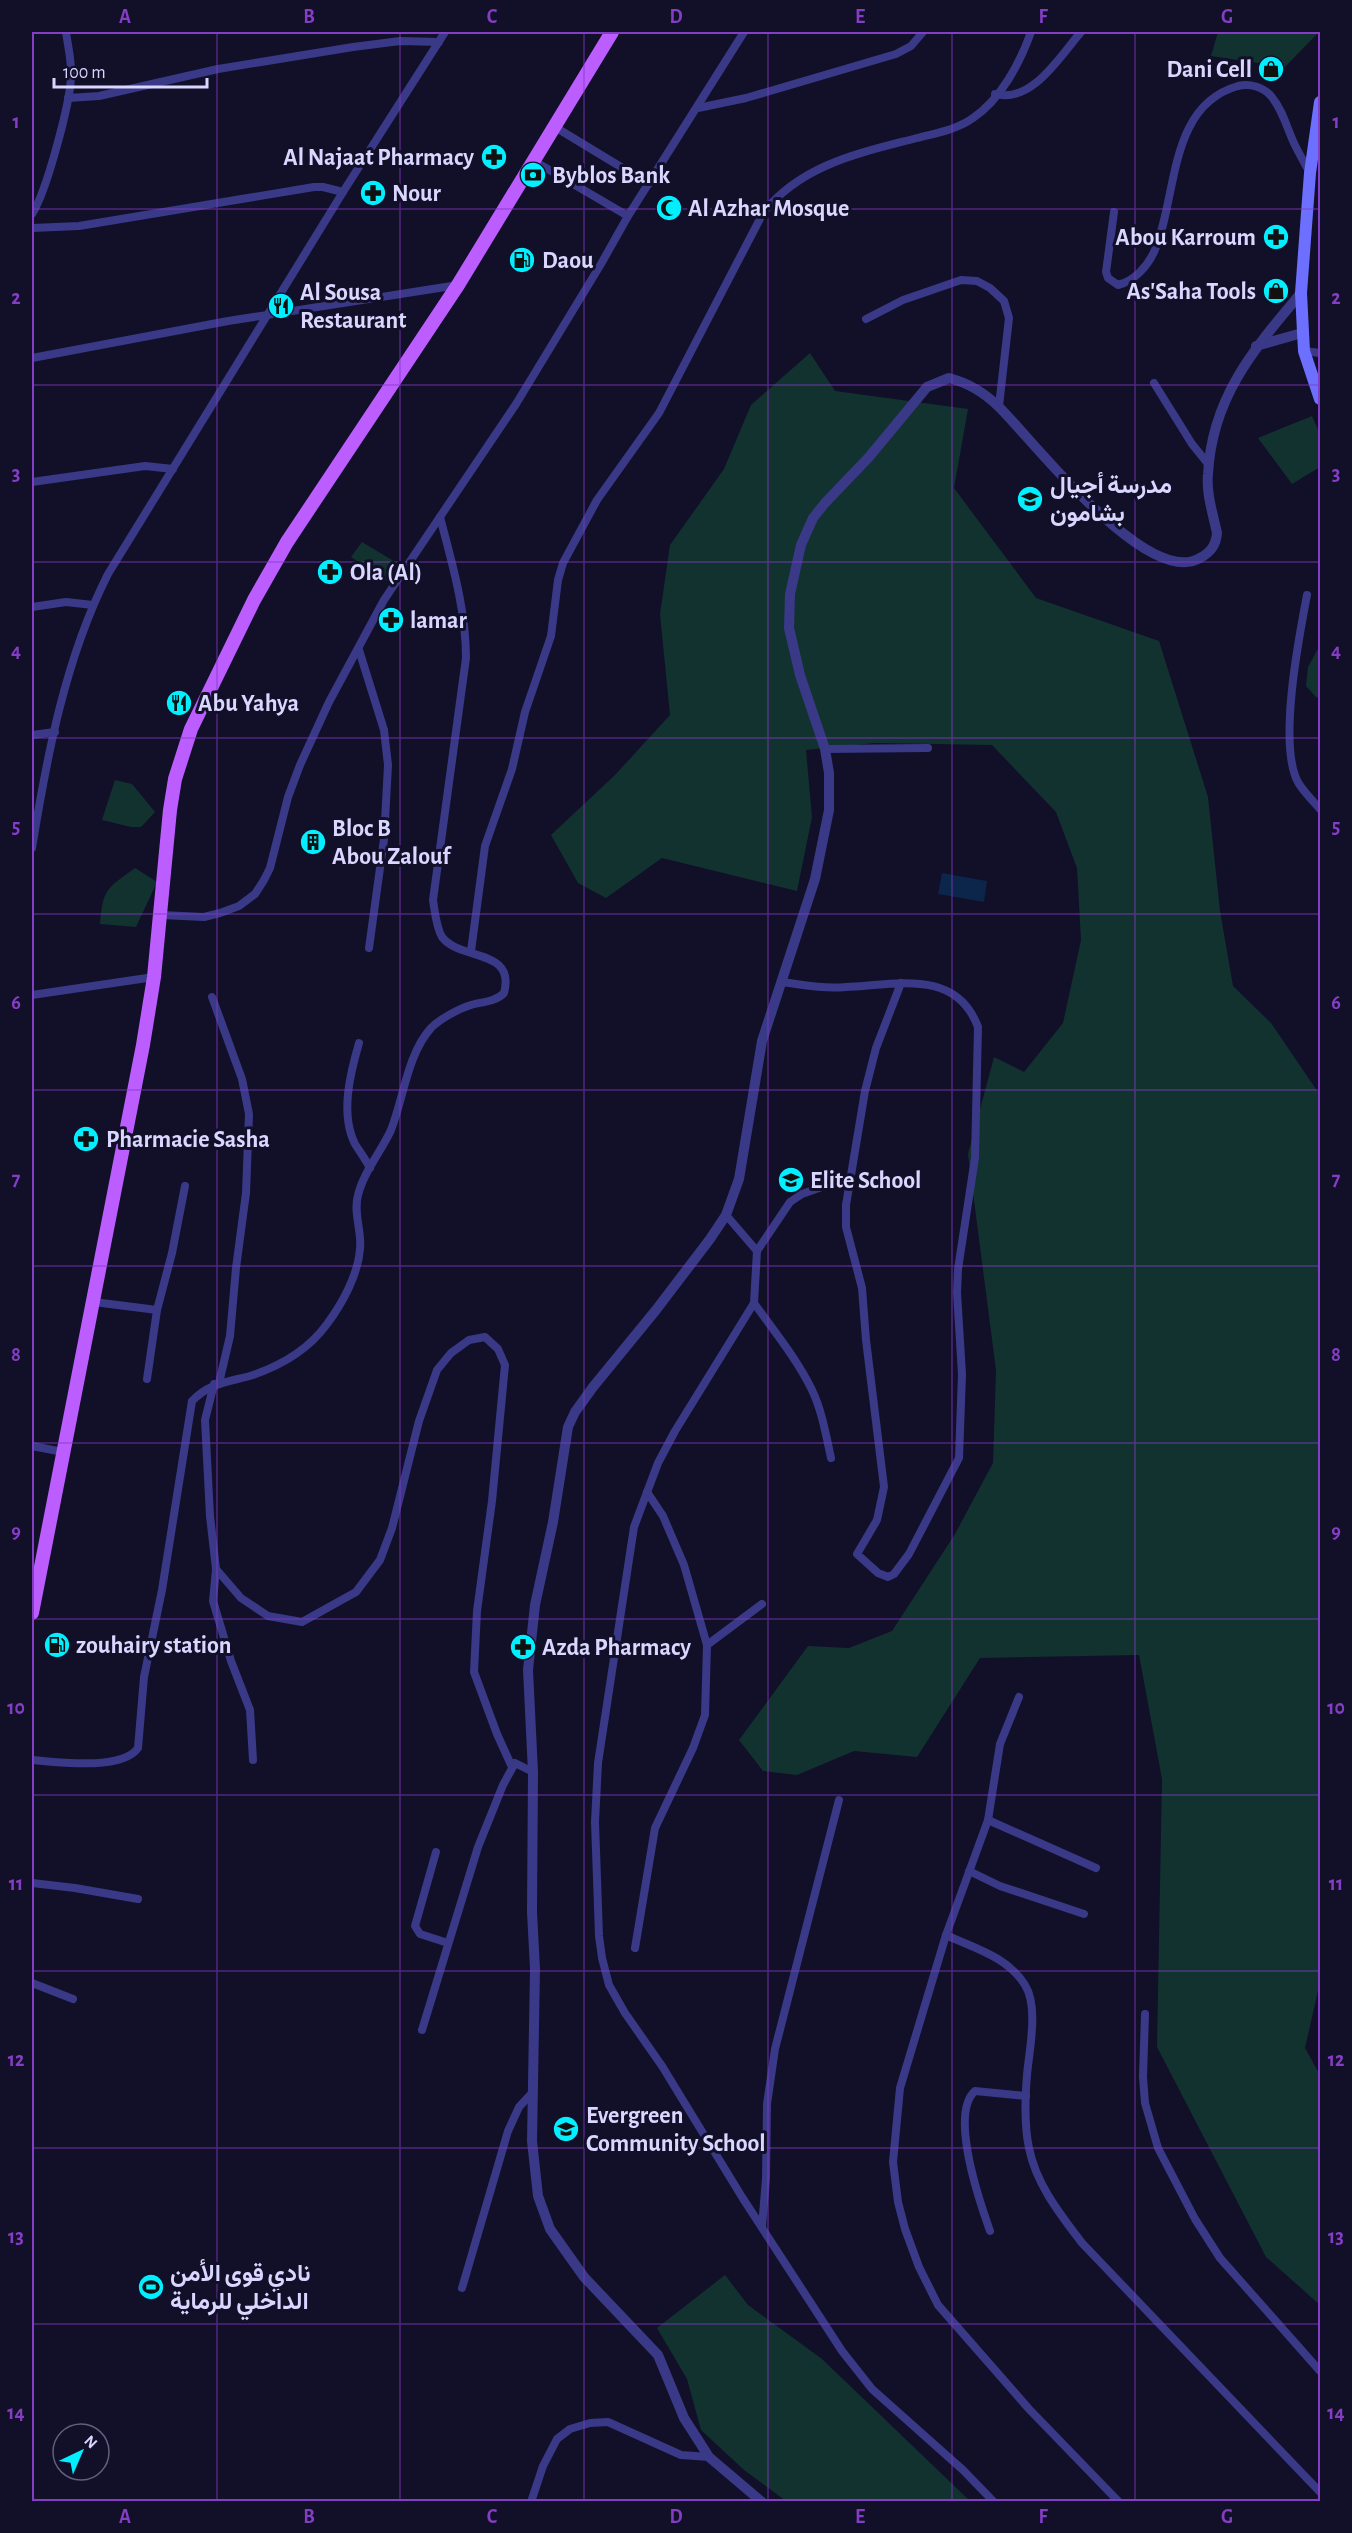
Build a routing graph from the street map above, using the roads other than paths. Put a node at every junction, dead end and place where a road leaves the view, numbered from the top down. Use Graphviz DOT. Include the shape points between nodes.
graph roads {
  1 [pos="66,32"];
  2 [pos="445,32"];
  3 [pos="612,32"];
  4 [pos="744,32"];
  5 [pos="923,32"];
  6 [pos="1031,32"];
  7 [pos="1081,32"];
  8 [pos="439,42"];
  9 [pos="995,94"];
  10 [pos="68,98"];
  11 [pos="1320,102"];
  12 [pos="698,108"];
  13 [pos="555,128"];
  14 [pos="534,161"];
  15 [pos="1310,173"];
  16 [pos="649,184"];
  17 [pos="343,192"];
  18 [pos="1114,212"];
  19 [pos="32,214"];
  20 [pos="628,216"];
  21 [pos="32,228"];
  22 [pos="458,285"];
  23 [pos="1300,293"];
  24 [pos="268,315"];
  25 [pos="866,319"];
  26 [pos="1302,333"];
  27 [pos="1256,346"];
  28 [pos="1304,351"];
  29 [pos="1320,353"];
  30 [pos="32,358"];
  31 [pos="1154,383"];
  32 [pos="1320,399"];
  33 [pos="999,406"];
  34 [pos="1209,465"];
  35 [pos="172,469"];
  36 [pos="32,482"];
  37 [pos="440,517"];
  38 [pos="1307,595"];
  39 [pos="93,605"];
  40 [pos="32,607"];
  41 [pos="359,650"];
  42 [pos="55,732"];
  43 [pos="32,735"];
  44 [pos="928,748"];
  45 [pos="825,749"];
  46 [pos="1320,809"];
  47 [pos="32,848"];
  48 [pos="161,915"];
  49 [pos="369,948"];
  50 [pos="471,951"];
  51 [pos="154,977"];
  52 [pos="782,982"];
  53 [pos="901,983"];
  54 [pos="32,995"];
  55 [pos="212,997"];
  56 [pos="359,1043"];
  57 [pos="370,1168"];
  58 [pos="850,1177"];
  59 [pos="185,1186"];
  60 [pos="726,1215"];
  61 [pos="757,1251"];
  62 [pos="94,1302"];
  63 [pos="754,1303"];
  64 [pos="157,1310"];
  65 [pos="147,1379"];
  66 [pos="216,1383"];
  67 [pos="32,1446"];
  68 [pos="63,1452"];
  69 [pos="831,1458"];
  70 [pos="647,1492"];
  71 [pos="216,1569"];
  72 [pos="762,1604"];
  73 [pos="32,1613"];
  74 [pos="707,1645"];
  75 [pos="1019,1697"];
  76 [pos="32,1760"];
  77 [pos="253,1760"];
  78 [pos="512,1767"];
  79 [pos="533,1772"];
  80 [pos="839,1800"];
  81 [pos="988,1820"];
  82 [pos="436,1852"];
  83 [pos="1096,1868"];
  84 [pos="969,1871"];
  85 [pos="32,1883"];
  86 [pos="138,1899"];
  87 [pos="1084,1914"];
  88 [pos="946,1935"];
  89 [pos="448,1943"];
  90 [pos="635,1948"];
  91 [pos="32,1983"];
  92 [pos="74,2000"];
  93 [pos="1145,2014"];
  94 [pos="422,2030"];
  95 [pos="532,2093"];
  96 [pos="1026,2096"];
  97 [pos="762,2227"];
  98 [pos="990,2231"];
  99 [pos="462,2288"];
  100 [pos="1320,2371"];
  101 [pos="709,2457"];
  102 [pos="1320,2493"];
  103 [pos="531,2502"];
  104 [pos="762,2502"];
  105 [pos="994,2502"];
  106 [pos="1119,2502"];
  1 -- 10 [label="street" via="71,68"];
  2 -- 8 [label="street"];
  3 -- 13 [label="main road"];
  4 -- 12 [label="street"];
  5 -- 12 [label="street" via="911,46 889,57"];
  6 -- 9 [label="street" via="1017,65"];
  7 -- 9 [label="street" via="1028,89 1010,97"];
  8 -- 10 [label="street" via="400,41 353,47 218,69 99,96"];
  8 -- 17 [label="street"];
  9 -- 50 [label="street" via="961,125 845,157 810,173 780,194 763,213 659,413 597,500 566,555 558,580 551,636 525,712 512,769 484,846"];
  10 -- 19 [label="street" via="42,194"];
  11 -- 15 [label="main road"];
  12 -- 16 [label="street"];
  13 -- 14 [label="main road"];
  13 -- 16 [label="street"];
  14 -- 20 [label="street"];
  14 -- 22 [label="main road"];
  15 -- 18 [label="street" via="1270,94 1244,84 1212,99 1186,133 1153,254 1135,278 1118,285 1106,272"];
  15 -- 23 [label="main road"];
  16 -- 20 [label="street"];
  17 -- 21 [label="street" via="314,187 79,226"];
  17 -- 24 [label="street"];
  20 -- 37 [label="street" via="516,404"];
  22 -- 24 [label="street"];
  22 -- 48 [label="main road" via="287,542 204,701 175,779"];
  23 -- 26 [label="main road"];
  23 -- 27 [label="street"];
  24 -- 30 [label="street"];
  24 -- 35 [label="street"];
  25 -- 33 [label="street" via="903,300 961,279 977,280 990,288 1004,301 1009,318"];
  26 -- 27 [label="street"];
  26 -- 28 [label="main road"];
  27 -- 34 [label="street" via="1225,399"];
  28 -- 29 [label="street"];
  28 -- 32 [label="main road"];
  31 -- 34 [label="street"];
  33 -- 34 [label="street" via="1058,472 1130,540 1176,562 1195,561 1209,552 1216,541"];
  33 -- 45 [label="street" via="960,380 949,378 927,387 813,518 795,570 789,628"];
  35 -- 36 [label="street" via="145,466"];
  35 -- 39 [label="street"];
  37 -- 41 [label="street" via="394,583"];
  37 -- 50 [label="street" via="455,573 466,658 434,900 441,934 447,941"];
  38 -- 46 [label="street" via="1291,694 1291,744 1299,783"];
  39 -- 40 [label="street" via="66,602"];
  39 -- 42 [label="street"];
  41 -- 48 [label="street" via="300,765 270,868 255,894 239,906 204,917"];
  41 -- 49 [label="street" via="384,730 388,765 384,838"];
  42 -- 43 [label="street"];
  42 -- 47 [label="street"];
  44 -- 45 [label="street"];
  45 -- 52 [label="street" via="830,789 825,838"];
  48 -- 51 [label="main road"];
  50 -- 57 [label="street" via="504,970 504,993 497,999 468,1006 431,1028 418,1050 391,1129"];
  51 -- 54 [label="street"];
  51 -- 62 [label="main road"];
  52 -- 53 [label="street" via="844,988"];
  52 -- 60 [label="street" via="762,1041 741,1170"];
  53 -- 58 [label="street" via="876,1048"];
  53 -- 58 [label="street" via="944,988 960,997 973,1012 979,1041 975,1158 958,1269 962,1374 959,1458 909,1554 888,1577 857,1554 877,1521 884,1487 862,1288 846,1227"];
  55 -- 66 [label="street" via="242,1079 249,1114 246,1193 230,1336"];
  56 -- 57 [label="street" via="347,1102 354,1143"];
  57 -- 66 [label="street" via="357,1197 360,1250 351,1283 327,1324 285,1362"];
  58 -- 61 [label="street" via="790,1202"];
  59 -- 64 [label="street"];
  60 -- 61 [label="street"];
  60 -- 79 [label="street" via="593,1387 568,1426 529,1644"];
  61 -- 63 [label="street"];
  62 -- 64 [label="street"];
  62 -- 68 [label="main road"];
  63 -- 69 [label="street" via="813,1391"];
  63 -- 70 [label="street" via="675,1431"];
  64 -- 65 [label="street"];
  66 -- 71 [label="street" via="205,1420"];
  66 -- 76 [label="street" via="200,1392 190,1408 144,1677 138,1749 130,1757 114,1761"];
  67 -- 68 [label="street"];
  68 -- 73 [label="main road"];
  70 -- 74 [label="street" via="663,1516 684,1565"];
  70 -- 97 [label="street" via="634,1527 598,1763 595,1822 602,1958 609,1985 625,2013"];
  71 -- 77 [label="street" via="213,1601 250,1710"];
  71 -- 78 [label="street" via="241,1598 268,1616 302,1622 356,1592 380,1560 392,1528 419,1421 437,1370 469,1340 485,1337 498,1349 505,1365 477,1611 474,1672"];
  72 -- 74 [label="street"];
  74 -- 90 [label="street" via="705,1714 655,1828"];
  75 -- 81 [label="street" via="1000,1744"];
  78 -- 79 [label="street" via="518,1763"];
  78 -- 89 [label="street" via="478,1847"];
  79 -- 95 [label="street"];
  80 -- 97 [label="street" via="772,2061"];
  81 -- 83 [label="street"];
  81 -- 84 [label="street"];
  82 -- 89 [label="street" via="415,1926 420,1934"];
  84 -- 87 [label="street" via="1000,1886"];
  84 -- 88 [label="street"];
  85 -- 86 [label="street"];
  88 -- 96 [label="street" via="1005,1963 1027,1988 1032,2026"];
  88 -- 106 [label="street" via="900,2088 894,2131 893,2162 905,2229 927,2284 946,2316"];
  89 -- 94 [label="street"];
  91 -- 92 [label="street"];
  93 -- 100 [label="street" via="1145,2103 1158,2148 1220,2258"];
  95 -- 99 [label="street" via="519,2107 508,2130"];
  95 -- 101 [label="street" via="533,2169 550,2229 584,2277 658,2355 684,2418"];
  96 -- 98 [label="street" via="975,2091 970,2096 964,2133 968,2162"];
  96 -- 102 [label="street" via="1029,2150 1048,2197 1061,2215 1129,2295"];
  97 -- 105 [label="street" via="861,2376"];
  101 -- 103 [label="street" via="681,2455 608,2422 590,2423 570,2429 557,2439"];
  101 -- 104 [label="street"];
}
